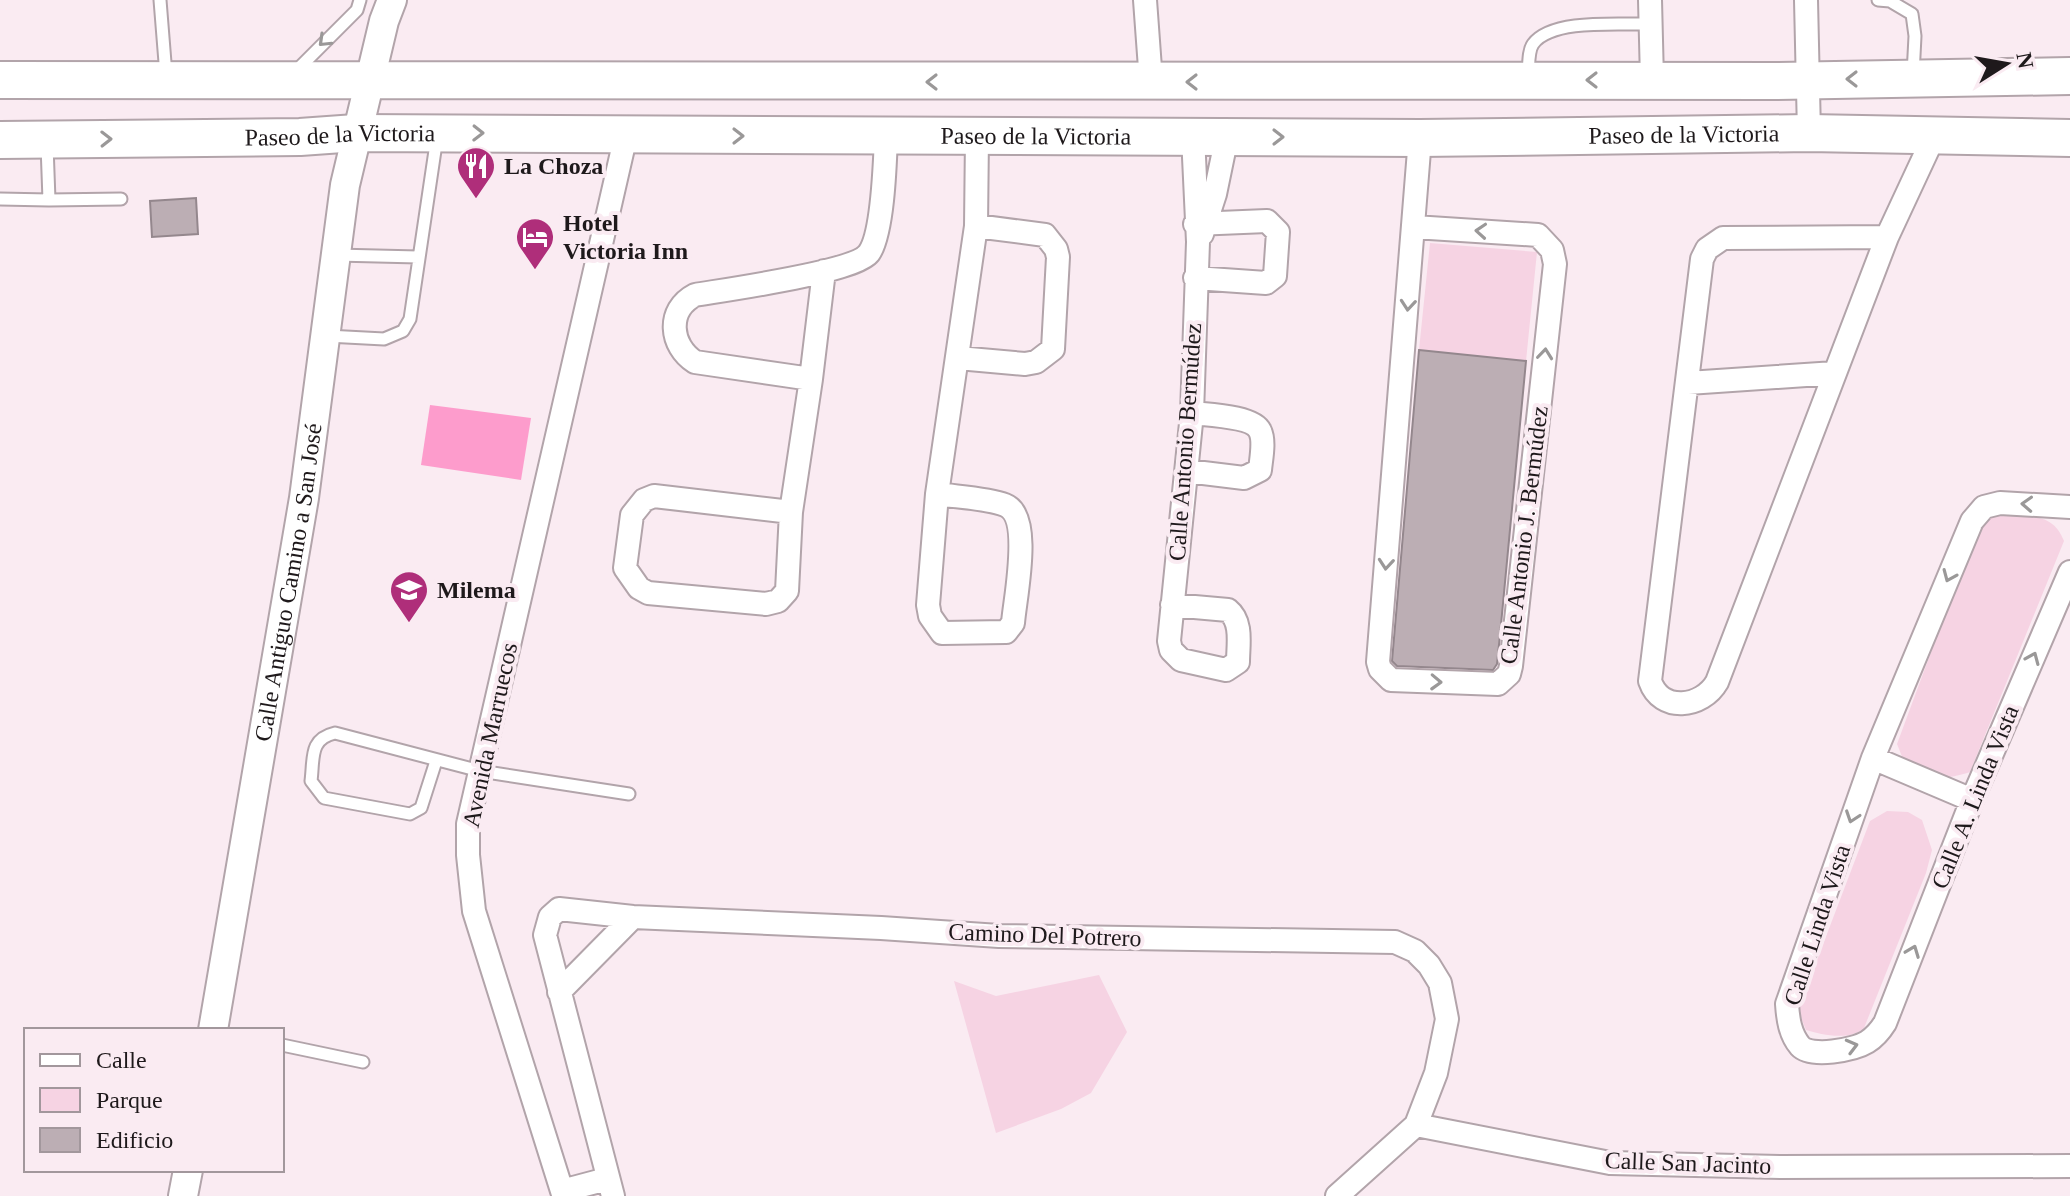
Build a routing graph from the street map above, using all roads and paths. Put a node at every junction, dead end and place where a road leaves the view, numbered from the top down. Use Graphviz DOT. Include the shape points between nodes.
graph roads {
  1 [pos="160,0"];
  2 [pos="360,0"];
  3 [pos="392,0"];
  4 [pos="1145,0"];
  5 [pos="1650,0"];
  6 [pos="1806,0"];
  7 [pos="1878,0"];
  8 [pos="1651,24"];
  9 [pos="2070,76"];
  10 [pos="2010,78"];
  11 [pos="166,79"];
  12 [pos="1807,79"];
  13 [pos="1913,79"];
  14 [pos="0,80"];
  15 [pos="1528,80"];
  16 [pos="1652,80"];
  17 [pos="286,82"];
  18 [pos="369,82"];
  19 [pos="1151,82"];
  20 [pos="356,133"];
  21 [pos="438,133"];
  22 [pos="1809,133"];
  23 [pos="1935,134"];
  24 [pos="626,135"];
  25 [pos="886,136"];
  26 [pos="977,136"];
  27 [pos="1210,136"];
  28 [pos="2009,136"];
  29 [pos="1420,138"];
  30 [pos="2070,138"];
  31 [pos="0,140"];
  32 [pos="47,140"];
  33 [pos="0,199"];
  34 [pos="121,199"];
  35 [pos="49,200"];
  36 [pos="976,226"];
  37 [pos="1414,227"];
  38 [pos="1200,230"];
  39 [pos="1887,237"];
  40 [pos="336,255"];
  41 [pos="418,257"];
  42 [pos="824,271"];
  43 [pos="1195,278"];
  44 [pos="325,336"];
  45 [pos="958,358"];
  46 [pos="1835,373"];
  47 [pos="811,379"];
  48 [pos="1688,383"];
  49 [pos="1192,413"];
  50 [pos="1187,471"];
  51 [pos="937,494"];
  52 [pos="2070,507"];
  53 [pos="791,512"];
  54 [pos="2070,572"];
  55 [pos="1172,605"];
  56 [pos="1873,758"];
  57 [pos="436,761"];
  58 [pos="480,771"];
  59 [pos="629,794"];
  60 [pos="1972,800"];
  61 [pos="559,909"];
  62 [pos="633,917"];
  63 [pos="559,992"];
  64 [pos="1885,1023"];
  65 [pos="213,1028"];
  66 [pos="284,1045"];
  67 [pos="363,1062"];
  68 [pos="1416,1125"];
  69 [pos="2070,1166"];
  70 [pos="188,1172"];
  71 [pos="610,1187"];
  72 [pos="183,1196"];
  73 [pos="1337,1196"];
  1 -- 11 [label="lane"];
  2 -- 17 [label="lane, one-way" via="357,10"];
  3 -- 18 [label="street, Calle Antiguo Camino a San José"];
  4 -- 19 [label="street"];
  5 -- 8 [label="street"];
  6 -- 12 [label="street"];
  7 -- 13 [label="lane" via="1912,14"];
  8 -- 15 [label="lane" via="1566,26 1543,34 1531,46"];
  8 -- 16 [label="street"];
  9 -- 10 [label="main road"];
  10 -- 13 [label="main road"];
  10 -- 28 [label="main road"];
  11 -- 14 [label="main road"];
  11 -- 17 [label="main road"];
  13 -- 12 [label="main road, one-way"];
  12 -- 16 [label="main road"];
  12 -- 22 [label="street"];
  16 -- 15 [label="main road, one-way"];
  15 -- 19 [label="main road, one-way"];
  17 -- 18 [label="main road"];
  19 -- 18 [label="main road, one-way"];
  18 -- 20 [label="street, Calle Antiguo Camino a San José"];
  20 -- 21 [label="main road, Paseo de la Victoria"];
  32 -- 20 [label="main road, Paseo de la Victoria, one-way"];
  20 -- 40 [label="street, Calle Antiguo Camino a San José"];
  21 -- 24 [label="main road, Paseo de la Victoria, one-way"];
  21 -- 41 [label="lane"];
  22 -- 23 [label="main road, Paseo de la Victoria"];
  22 -- 29 [label="main road, Paseo de la Victoria"];
  23 -- 28 [label="main road, Paseo de la Victoria"];
  23 -- 39 [label="street"];
  24 -- 25 [label="main road, Paseo de la Victoria, one-way"];
  24 -- 58 [label="street, Avenida Marruecos"];
  25 -- 26 [label="main road, Paseo de la Victoria"];
  25 -- 42 [label="street" via="876,236 868,254"];
  26 -- 27 [label="main road, Paseo de la Victoria"];
  26 -- 36 [label="street"];
  27 -- 29 [label="main road, Paseo de la Victoria, one-way"];
  27 -- 38 [label="street, Calle Antonio Bermúdez"];
  27 -- 38 [label="street, Calle Antonio Bermúdez"];
  28 -- 30 [label="main road, Paseo de la Victoria"];
  29 -- 37 [label="street, Calle Antonio J. Bermúdez"];
  31 -- 32 [label="main road, Paseo de la Victoria"];
  32 -- 35 [label="lane"];
  33 -- 35 [label="lane"];
  34 -- 35 [label="lane"];
  36 -- 45 [label="street"];
  36 -- 45 [label="street" via="1045,235 1051,241 1058,257 1053,349 1025,364"];
  37 -- 37 [label="street, Calle Antonio J. Bermúdez, one-way" via="1378,662 1391,680 1498,684 1511,666 1555,264 1552,250 1538,235"];
  38 -- 43 [label="street, Calle Antonio Bermúdez"];
  38 -- 43 [label="street" via="1271,223 1278,232 1275,276 1261,284"];
  39 -- 46 [label="street"];
  39 -- 48 [label="street" via="1713,242 1702,259"];
  40 -- 41 [label="lane"];
  40 -- 44 [label="street, Calle Antiguo Camino a San José"];
  41 -- 44 [label="lane" via="410,319 403,331 384,339"];
  42 -- 47 [label="street"];
  42 -- 47 [label="street" via="695,295 685,300 676,316 676,342 695,362"];
  43 -- 49 [label="street, Calle Antonio Bermúdez"];
  44 -- 65 [label="street, Calle Antiguo Camino a San José" via="304,498"];
  45 -- 51 [label="street"];
  46 -- 48 [label="street"];
  46 -- 48 [label="street" via="1717,682 1697,702 1664,701 1650,681"];
  47 -- 53 [label="street"];
  49 -- 50 [label="street, Calle Antonio Bermúdez"];
  49 -- 50 [label="street" via="1250,421 1261,431 1260,470 1249,477"];
  50 -- 55 [label="street, Calle Antonio Bermúdez"];
  51 -- 51 [label="street" via="1006,505 1015,513 1022,533 1013,623 1006,632 942,633 930,616"];
  52 -- 56 [label="street, Calle Linda Vista, one-way" via="2000,503 1977,513"];
  53 -- 53 [label="street" via="787,591 773,603 648,593 625,568 632,515 654,496"];
  60 -- 54 [label="street, Calle A. Linda Vista, one-way"];
  55 -- 55 [label="street, Calle Antonio Bermúdez" via="1169,641 1181,660 1226,670 1238,662 1238,622 1232,613"];
  56 -- 60 [label="street"];
  56 -- 64 [label="street, Calle Linda Vista, one-way" via="1787,1004 1794,1036 1811,1052 1867,1042"];
  57 -- 57 [label="lane" via="335,733 316,742 311,781 324,798 410,814 421,808"];
  57 -- 58 [label="lane"];
  58 -- 59 [label="lane"];
  58 -- 71 [label="street, Avenida Marruecos" via="468,824 474,911 562,1191"];
  64 -- 60 [label="street, Calle A. Linda Vista, one-way"];
  61 -- 62 [label="street, Camino Del Potrero"];
  61 -- 63 [label="street, Avenida Marruecos" via="550,917 545,935"];
  62 -- 63 [label="street"];
  62 -- 68 [label="street, Camino Del Potrero" via="999,936 1395,942 1429,965 1440,983 1447,1019 1436,1073"];
  63 -- 71 [label="street, Avenida Marruecos"];
  66 -- 67 [label="lane"];
  68 -- 69 [label="street, Calle San Jacinto" via="1610,1163"];
  68 -- 73 [label="street"];
  70 -- 72 [label="street"];
}
